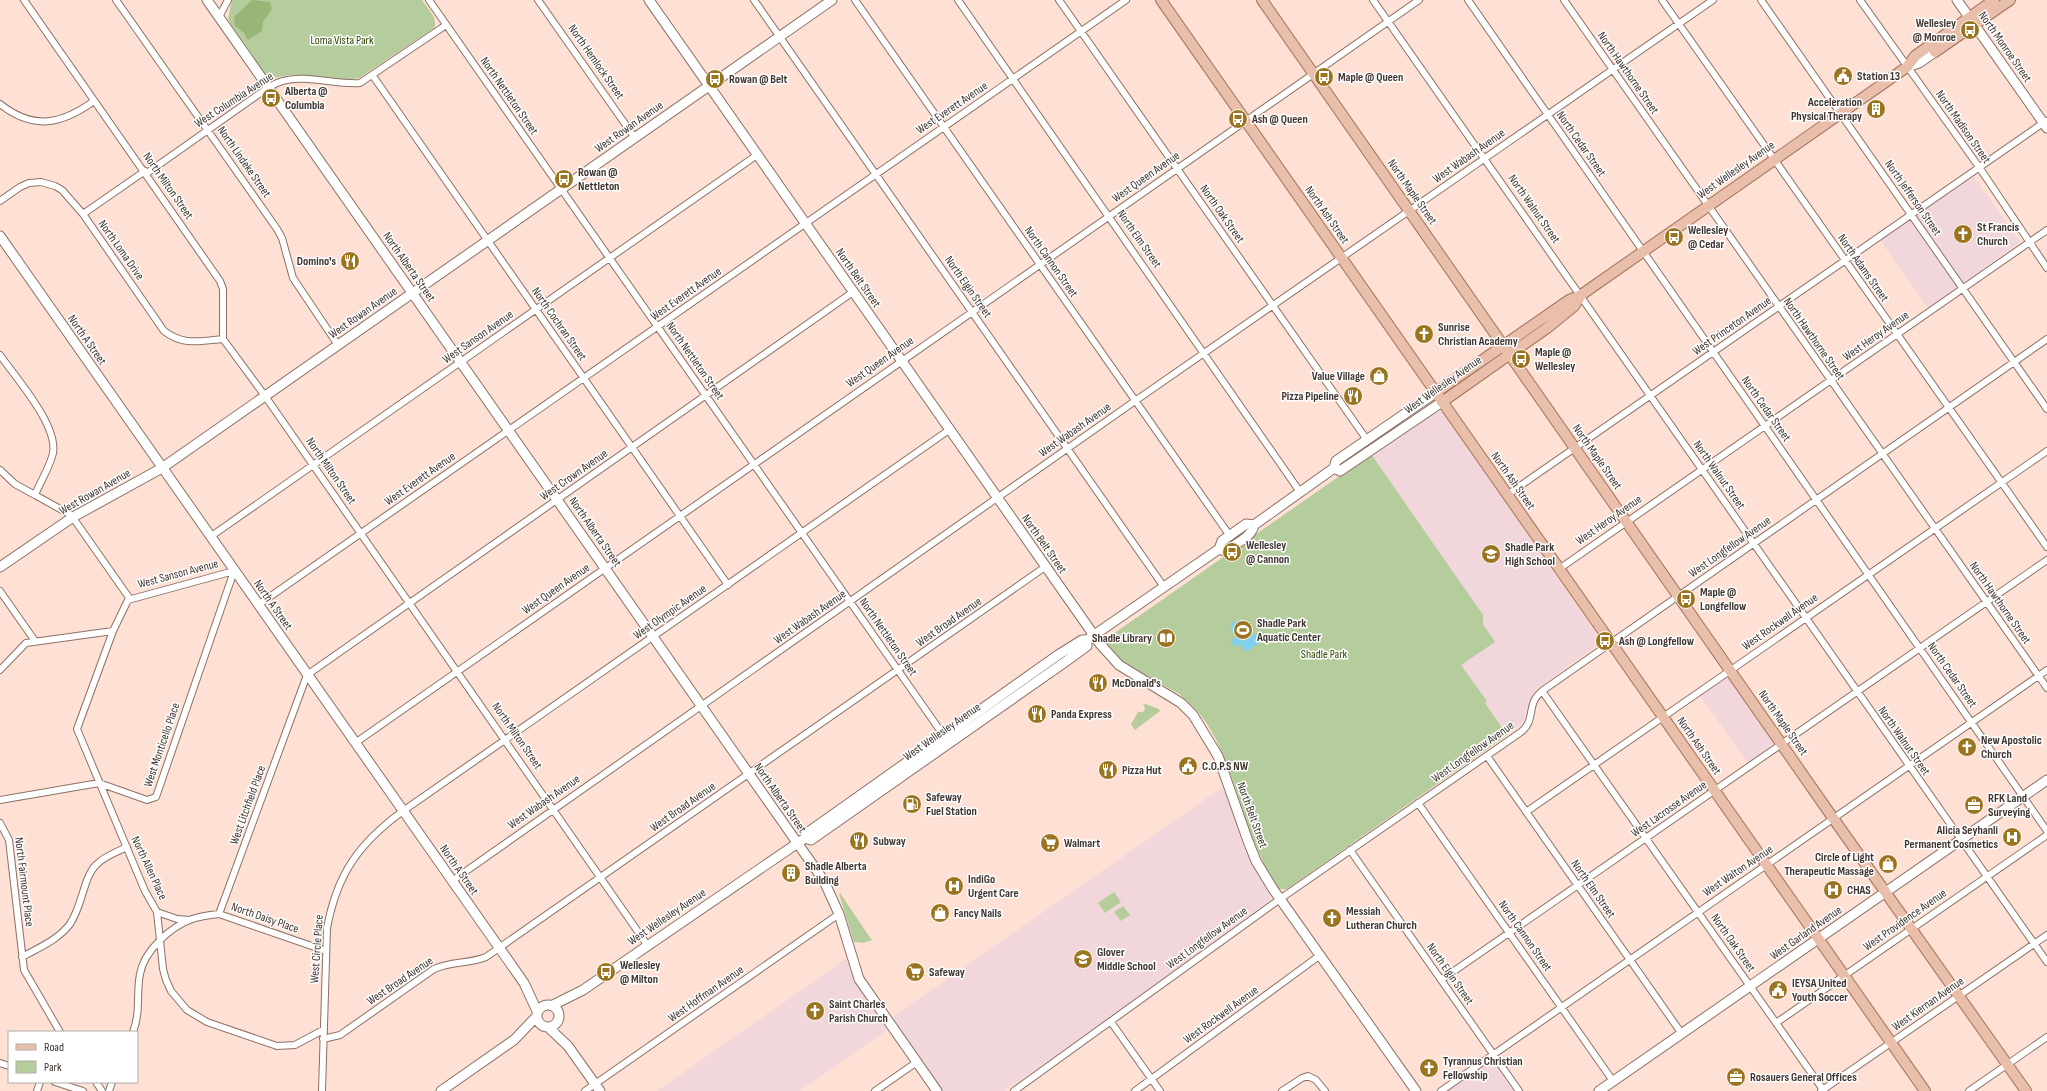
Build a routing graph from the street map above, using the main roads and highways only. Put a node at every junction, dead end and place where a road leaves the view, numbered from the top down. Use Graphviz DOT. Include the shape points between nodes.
graph roads {
  1 [pos="1161,0"];
  2 [pos="1262,0"];
  3 [pos="1994,0"];
  4 [pos="2010,0"];
  5 [pos="1972,21"];
  6 [pos="1935,52"];
  7 [pos="1507,350"];
  8 [pos="1435,393"];
  9 [pos="1442,402"];
  10 [pos="1925,1091"];
  11 [pos="2026,1091"];
  1 -- 8 [label="main road, North Ash Street"];
  2 -- 7 [label="main road, North Maple Street"];
  3 -- 5 [label="main road, West Wellesley Avenue"];
  4 -- 5 [label="main road, West Wellesley Avenue"];
  5 -- 6 [label="main road, West Wellesley Avenue"];
  5 -- 7 [label="main road, West Wellesley Avenue" via="1915,56 1907,67 1581,296 1569,300"];
  7 -- 8 [label="main road, West Wellesley Avenue"];
  7 -- 9 [label="main road, West Wellesley Avenue"];
  7 -- 11 [label="main road, North Maple Street"];
  8 -- 9 [label="main road, North Ash Street"];
  9 -- 10 [label="main road, North Ash Street"];
}
